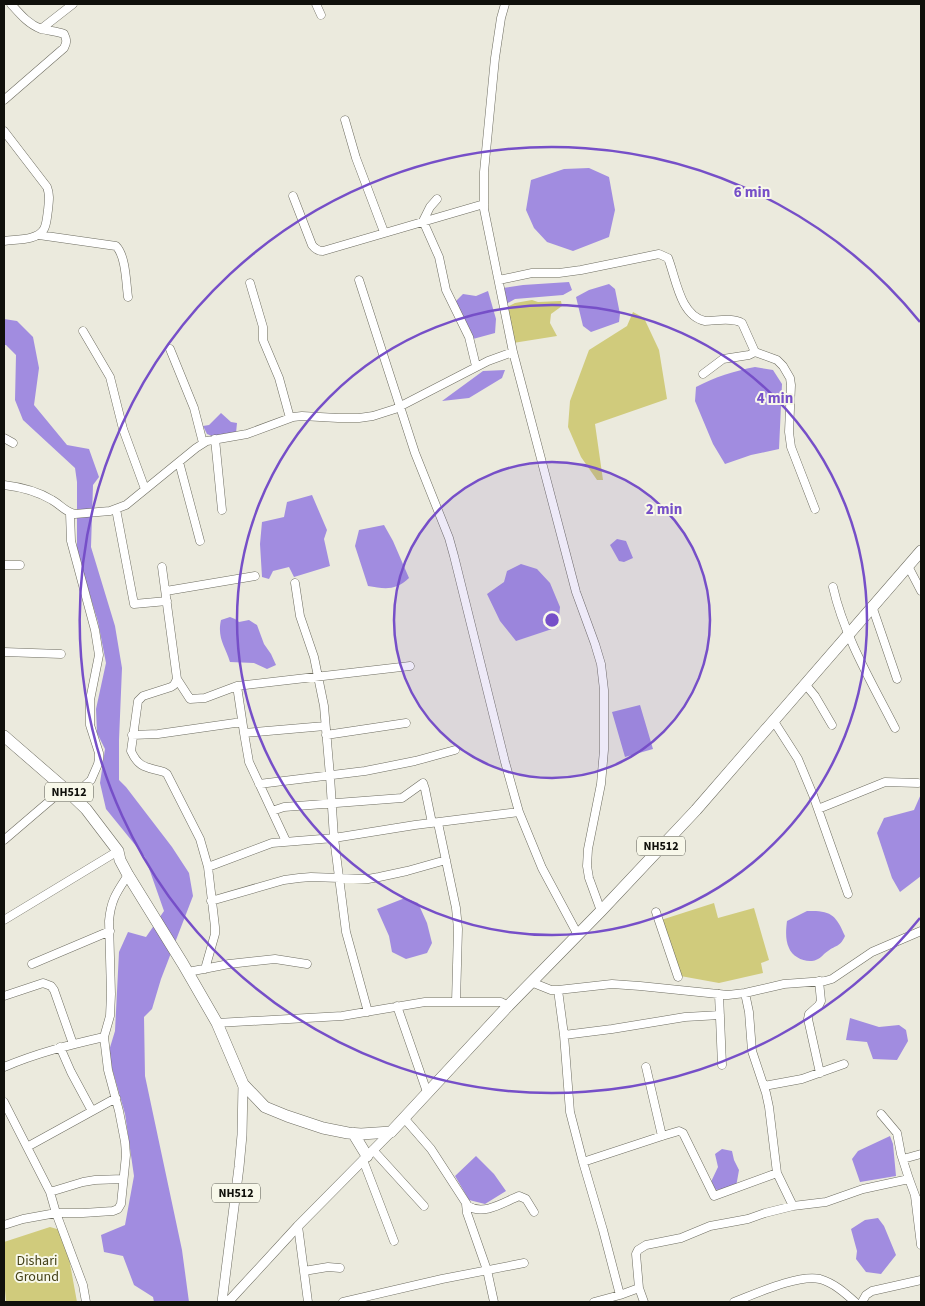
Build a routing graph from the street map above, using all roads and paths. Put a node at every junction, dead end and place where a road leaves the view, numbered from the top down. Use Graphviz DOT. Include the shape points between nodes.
graph roads {
  1 [pos="11,4"];
  2 [pos="73,4"];
  3 [pos="316,4"];
  4 [pos="505,4"];
  5 [pos="321,14"];
  6 [pos="41,29"];
  7 [pos="4,100"];
  8 [pos="345,120"];
  9 [pos="4,131"];
  10 [pos="293,196"];
  11 [pos="437,199"];
  12 [pos="484,204"];
  13 [pos="423,221"];
  14 [pos="384,232"];
  15 [pos="39,235"];
  16 [pos="4,241"];
  17 [pos="359,280"];
  18 [pos="499,280"];
  19 [pos="250,283"];
  20 [pos="128,297"];
  21 [pos="83,331"];
  22 [pos="170,348"];
  23 [pos="513,352"];
  24 [pos="755,352"];
  25 [pos="476,366"];
  26 [pos="703,374"];
  27 [pos="400,406"];
  28 [pos="290,418"];
  29 [pos="4,438"];
  30 [pos="215,439"];
  31 [pos="12,443"];
  32 [pos="203,443"];
  33 [pos="179,462"];
  34 [pos="4,484"];
  35 [pos="145,489"];
  36 [pos="815,508"];
  37 [pos="113,510"];
  38 [pos="222,510"];
  39 [pos="73,514"];
  40 [pos="200,541"];
  41 [pos="921,551"];
  42 [pos="4,565"];
  43 [pos="20,565"];
  44 [pos="908,566"];
  45 [pos="162,567"];
  46 [pos="255,576"];
  47 [pos="295,583"];
  48 [pos="833,587"];
  49 [pos="166,591"];
  50 [pos="921,591"];
  51 [pos="167,601"];
  52 [pos="872,606"];
  53 [pos="848,634"];
  54 [pos="4,652"];
  55 [pos="61,654"];
  56 [pos="410,666"];
  57 [pos="318,677"];
  58 [pos="177,679"];
  59 [pos="897,679"];
  60 [pos="805,684"];
  61 [pos="237,686"];
  62 [pos="773,720"];
  63 [pos="242,722"];
  64 [pos="406,723"];
  65 [pos="325,726"];
  66 [pos="832,726"];
  67 [pos="895,728"];
  68 [pos="244,734"];
  69 [pos="132,735"];
  70 [pos="326,735"];
  71 [pos="4,736"];
  72 [pos="4,746"];
  73 [pos="455,750"];
  74 [pos="330,776"];
  75 [pos="918,783"];
  76 [pos="259,784"];
  77 [pos="59,793"];
  78 [pos="73,796"];
  79 [pos="332,803"];
  80 [pos="818,809"];
  81 [pos="272,811"];
  82 [pos="519,812"];
  83 [pos="435,823"];
  84 [pos="334,838"];
  85 [pos="4,840"];
  86 [pos="286,842"];
  87 [pos="117,857"];
  88 [pos="446,860"];
  89 [pos="208,867"];
  90 [pos="128,875"];
  91 [pos="339,878"];
  92 [pos="848,894"];
  93 [pos="211,900"];
  94 [pos="601,911"];
  95 [pos="656,912"];
  96 [pos="4,920"];
  97 [pos="110,930"];
  98 [pos="921,931"];
  99 [pos="578,935"];
  100 [pos="32,964"];
  101 [pos="307,964"];
  102 [pos="186,968"];
  103 [pos="205,969"];
  104 [pos="678,976"];
  105 [pos="819,981"];
  106 [pos="531,982"];
  107 [pos="558,990"];
  108 [pos="745,993"];
  109 [pos="719,994"];
  110 [pos="4,996"];
  111 [pos="456,1002"];
  112 [pos="397,1006"];
  113 [pos="508,1006"];
  114 [pos="368,1012"];
  115 [pos="720,1015"];
  116 [pos="217,1023"];
  117 [pos="564,1035"];
  118 [pos="104,1037"];
  119 [pos="73,1044"];
  120 [pos="60,1047"];
  121 [pos="844,1064"];
  122 [pos="722,1066"];
  123 [pos="4,1067"];
  124 [pos="646,1067"];
  125 [pos="820,1073"];
  126 [pos="243,1084"];
  127 [pos="764,1086"];
  128 [pos="427,1092"];
  129 [pos="116,1098"];
  130 [pos="4,1102"];
  131 [pos="92,1111"];
  132 [pos="880,1114"];
  133 [pos="404,1118"];
  134 [pos="390,1132"];
  135 [pos="353,1133"];
  136 [pos="662,1136"];
  137 [pos="27,1147"];
  138 [pos="921,1154"];
  139 [pos="368,1155"];
  140 [pos="903,1159"];
  141 [pos="583,1162"];
  142 [pos="777,1173"];
  143 [pos="124,1178"];
  144 [pos="909,1179"];
  145 [pos="50,1192"];
  146 [pos="915,1194"];
  147 [pos="465,1202"];
  148 [pos="921,1203"];
  149 [pos="424,1206"];
  150 [pos="793,1206"];
  151 [pos="534,1212"];
  152 [pos="56,1213"];
  153 [pos="4,1225"];
  154 [pos="298,1226"];
  155 [pos="394,1240"];
  156 [pos="921,1245"];
  157 [pos="524,1263"];
  158 [pos="340,1268"];
  159 [pos="487,1270"];
  160 [pos="304,1271"];
  161 [pos="921,1279"];
  162 [pos="639,1288"];
  163 [pos="620,1295"];
  164 [pos="86,1302"];
  165 [pos="222,1302"];
  166 [pos="228,1302"];
  167 [pos="308,1302"];
  168 [pos="343,1302"];
  169 [pos="494,1302"];
  170 [pos="594,1302"];
  171 [pos="644,1302"];
  172 [pos="734,1302"];
  173 [pos="856,1302"];
  174 [pos="862,1302"];
  1 -- 6 [label="street" via="23,18"];
  2 -- 6 [label="street"];
  3 -- 5 [label="street"];
  4 -- 12 [label="street" via="495,58"];
  6 -- 7 [label="street" via="64,34 67,43"];
  8 -- 14 [label="street"];
  9 -- 15 [label="street" via="50,192 46,224"];
  10 -- 14 [label="street" via="312,245 319,251"];
  11 -- 13 [label="street"];
  12 -- 13 [label="street"];
  12 -- 18 [label="street"];
  13 -- 14 [label="street"];
  13 -- 25 [label="street" via="439,257 446,290 469,337"];
  15 -- 16 [label="street"];
  15 -- 20 [label="street" via="116,246 122,259"];
  17 -- 27 [label="street"];
  18 -- 23 [label="street"];
  18 -- 24 [label="street" via="532,273 581,270 659,254 668,258 680,297 691,315 701,321 739,321"];
  19 -- 28 [label="street" via="263,327 263,340 279,378"];
  21 -- 35 [label="street" via="110,378"];
  22 -- 32 [label="street" via="194,408"];
  23 -- 25 [label="street"];
  23 -- 94 [label="street" via="576,592 601,664 604,750 587,866 588,878"];
  24 -- 26 [label="street" via="723,359"];
  24 -- 36 [label="street" via="777,360 790,378 791,446"];
  25 -- 27 [label="street"];
  27 -- 28 [label="street" via="359,418"];
  27 -- 82 [label="street" via="454,556"];
  28 -- 30 [label="street" via="247,434"];
  29 -- 31 [label="street"];
  30 -- 32 [label="street"];
  30 -- 38 [label="street"];
  32 -- 33 [label="street"];
  33 -- 35 [label="street"];
  33 -- 40 [label="street"];
  34 -- 39 [label="street" via="40,494"];
  35 -- 37 [label="street" via="126,505"];
  37 -- 39 [label="street"];
  37 -- 51 [label="street" via="134,604"];
  39 -- 78 [label="street" via="71,541 99,651 90,700 90,725 99,759 91,780"];
  41 -- 44 [label="highway, NH512"];
  42 -- 43 [label="street"];
  44 -- 50 [label="street"];
  44 -- 52 [label="highway, NH512"];
  45 -- 49 [label="street"];
  46 -- 49 [label="street"];
  47 -- 57 [label="street" via="300,616"];
  48 -- 53 [label="street"];
  49 -- 51 [label="street"];
  51 -- 58 [label="street"];
  52 -- 53 [label="highway, NH512"];
  52 -- 59 [label="street"];
  53 -- 60 [label="highway, NH512"];
  53 -- 67 [label="street"];
  54 -- 55 [label="street"];
  56 -- 57 [label="street"];
  57 -- 61 [label="street"];
  57 -- 65 [label="street"];
  58 -- 61 [label="street" via="190,699 205,698"];
  58 -- 69 [label="street" via="171,687 140,698"];
  60 -- 62 [label="highway, NH512"];
  60 -- 66 [label="street"];
  61 -- 63 [label="street"];
  62 -- 80 [label="street" via="798,759"];
  62 -- 94 [label="highway, NH512" via="696,810"];
  63 -- 68 [label="street"];
  63 -- 69 [label="street"];
  64 -- 70 [label="street"];
  65 -- 68 [label="street"];
  65 -- 70 [label="street"];
  68 -- 76 [label="street" via="249,762"];
  69 -- 89 [label="street" via="131,751 139,764 167,774 200,839"];
  70 -- 74 [label="street"];
  71 -- 78 [label="highway, NH512"];
  72 -- 77 [label="highway, NH512"];
  73 -- 74 [label="street"];
  74 -- 76 [label="street"];
  74 -- 79 [label="street"];
  75 -- 80 [label="street" via="885,782"];
  76 -- 81 [label="street"];
  77 -- 85 [label="street"];
  77 -- 87 [label="highway, NH512"];
  78 -- 87 [label="highway, NH512" via="100,826 118,851"];
  79 -- 81 [label="street"];
  79 -- 83 [label="street" via="402,798 423,783"];
  79 -- 84 [label="street"];
  80 -- 92 [label="street"];
  81 -- 86 [label="street"];
  82 -- 83 [label="street"];
  82 -- 99 [label="street" via="542,868"];
  83 -- 84 [label="street"];
  83 -- 88 [label="street"];
  84 -- 86 [label="street"];
  84 -- 91 [label="street"];
  86 -- 89 [label="street" via="272,843"];
  87 -- 90 [label="highway, NH512"];
  87 -- 96 [label="street"];
  88 -- 91 [label="street" via="379,877"];
  88 -- 111 [label="street" via="458,929"];
  89 -- 93 [label="street"];
  90 -- 97 [label="street" via="113,900"];
  90 -- 102 [label="highway, NH512"];
  91 -- 93 [label="street" via="284,880"];
  91 -- 114 [label="street" via="346,932"];
  93 -- 103 [label="street" via="216,927"];
  94 -- 99 [label="highway, NH512"];
  95 -- 104 [label="street"];
  97 -- 100 [label="street"];
  97 -- 118 [label="street" via="110,1016"];
  98 -- 105 [label="street" via="872,952 832,979"];
  99 -- 106 [label="highway, NH512"];
  101 -- 103 [label="street" via="275,958"];
  102 -- 103 [label="street"];
  102 -- 116 [label="highway, NH512"];
  105 -- 108 [label="street" via="784,984"];
  105 -- 125 [label="street" via="821,1001 808,1019"];
  106 -- 107 [label="street"];
  106 -- 113 [label="highway, NH512"];
  107 -- 109 [label="street" via="612,984"];
  107 -- 117 [label="street"];
  108 -- 109 [label="street"];
  108 -- 127 [label="street" via="750,1012 752,1051"];
  109 -- 115 [label="street"];
  110 -- 119 [label="street" via="43,983 51,986"];
  111 -- 112 [label="street"];
  111 -- 113 [label="street" via="501,1002"];
  112 -- 114 [label="street"];
  112 -- 128 [label="street"];
  113 -- 128 [label="highway, NH512"];
  114 -- 116 [label="street"];
  115 -- 117 [label="street"];
  115 -- 122 [label="street"];
  116 -- 126 [label="highway, NH512"];
  117 -- 141 [label="street" via="570,1112"];
  118 -- 119 [label="street"];
  118 -- 129 [label="street"];
  119 -- 120 [label="street"];
  120 -- 123 [label="street"];
  120 -- 131 [label="street"];
  121 -- 125 [label="street"];
  124 -- 136 [label="street"];
  125 -- 127 [label="street"];
  126 -- 135 [label="highway, NH512" via="265,1107 323,1128"];
  126 -- 165 [label="main road, NH512" via="239,1167"];
  127 -- 142 [label="street"];
  128 -- 133 [label="highway, NH512"];
  129 -- 131 [label="street"];
  129 -- 143 [label="street" via="125,1142"];
  130 -- 137 [label="street"];
  131 -- 137 [label="street"];
  132 -- 140 [label="street" via="897,1133"];
  133 -- 134 [label="highway, NH512"];
  133 -- 147 [label="street" via="431,1149"];
  134 -- 135 [label="highway, NH512"];
  134 -- 139 [label="main road"];
  135 -- 139 [label="highway"];
  136 -- 141 [label="street"];
  136 -- 142 [label="street" via="679,1131 683,1133 714,1196"];
  137 -- 145 [label="street"];
  138 -- 140 [label="street"];
  139 -- 149 [label="street"];
  139 -- 154 [label="main road"];
  139 -- 155 [label="street"];
  140 -- 144 [label="street"];
  141 -- 163 [label="street"];
  142 -- 150 [label="street"];
  143 -- 145 [label="street" via="83,1182"];
  143 -- 152 [label="street" via="118,1209"];
  144 -- 146 [label="street"];
  144 -- 150 [label="street" via="863,1189 826,1202"];
  145 -- 152 [label="street"];
  146 -- 148 [label="street"];
  146 -- 156 [label="street"];
  147 -- 151 [label="street" via="472,1208 484,1209 522,1196"];
  147 -- 159 [label="street"];
  150 -- 162 [label="street" via="641,1247 636,1254"];
  152 -- 153 [label="street"];
  152 -- 164 [label="street" via="83,1285"];
  154 -- 160 [label="street"];
  154 -- 166 [label="main road"];
  157 -- 159 [label="street"];
  158 -- 160 [label="street"];
  159 -- 168 [label="street"];
  159 -- 169 [label="street"];
  160 -- 167 [label="street"];
  161 -- 174 [label="street" via="872,1291"];
  162 -- 163 [label="street"];
  162 -- 171 [label="street"];
  163 -- 170 [label="street"];
  172 -- 173 [label="street" via="787,1283 818,1279 838,1288"];
}
